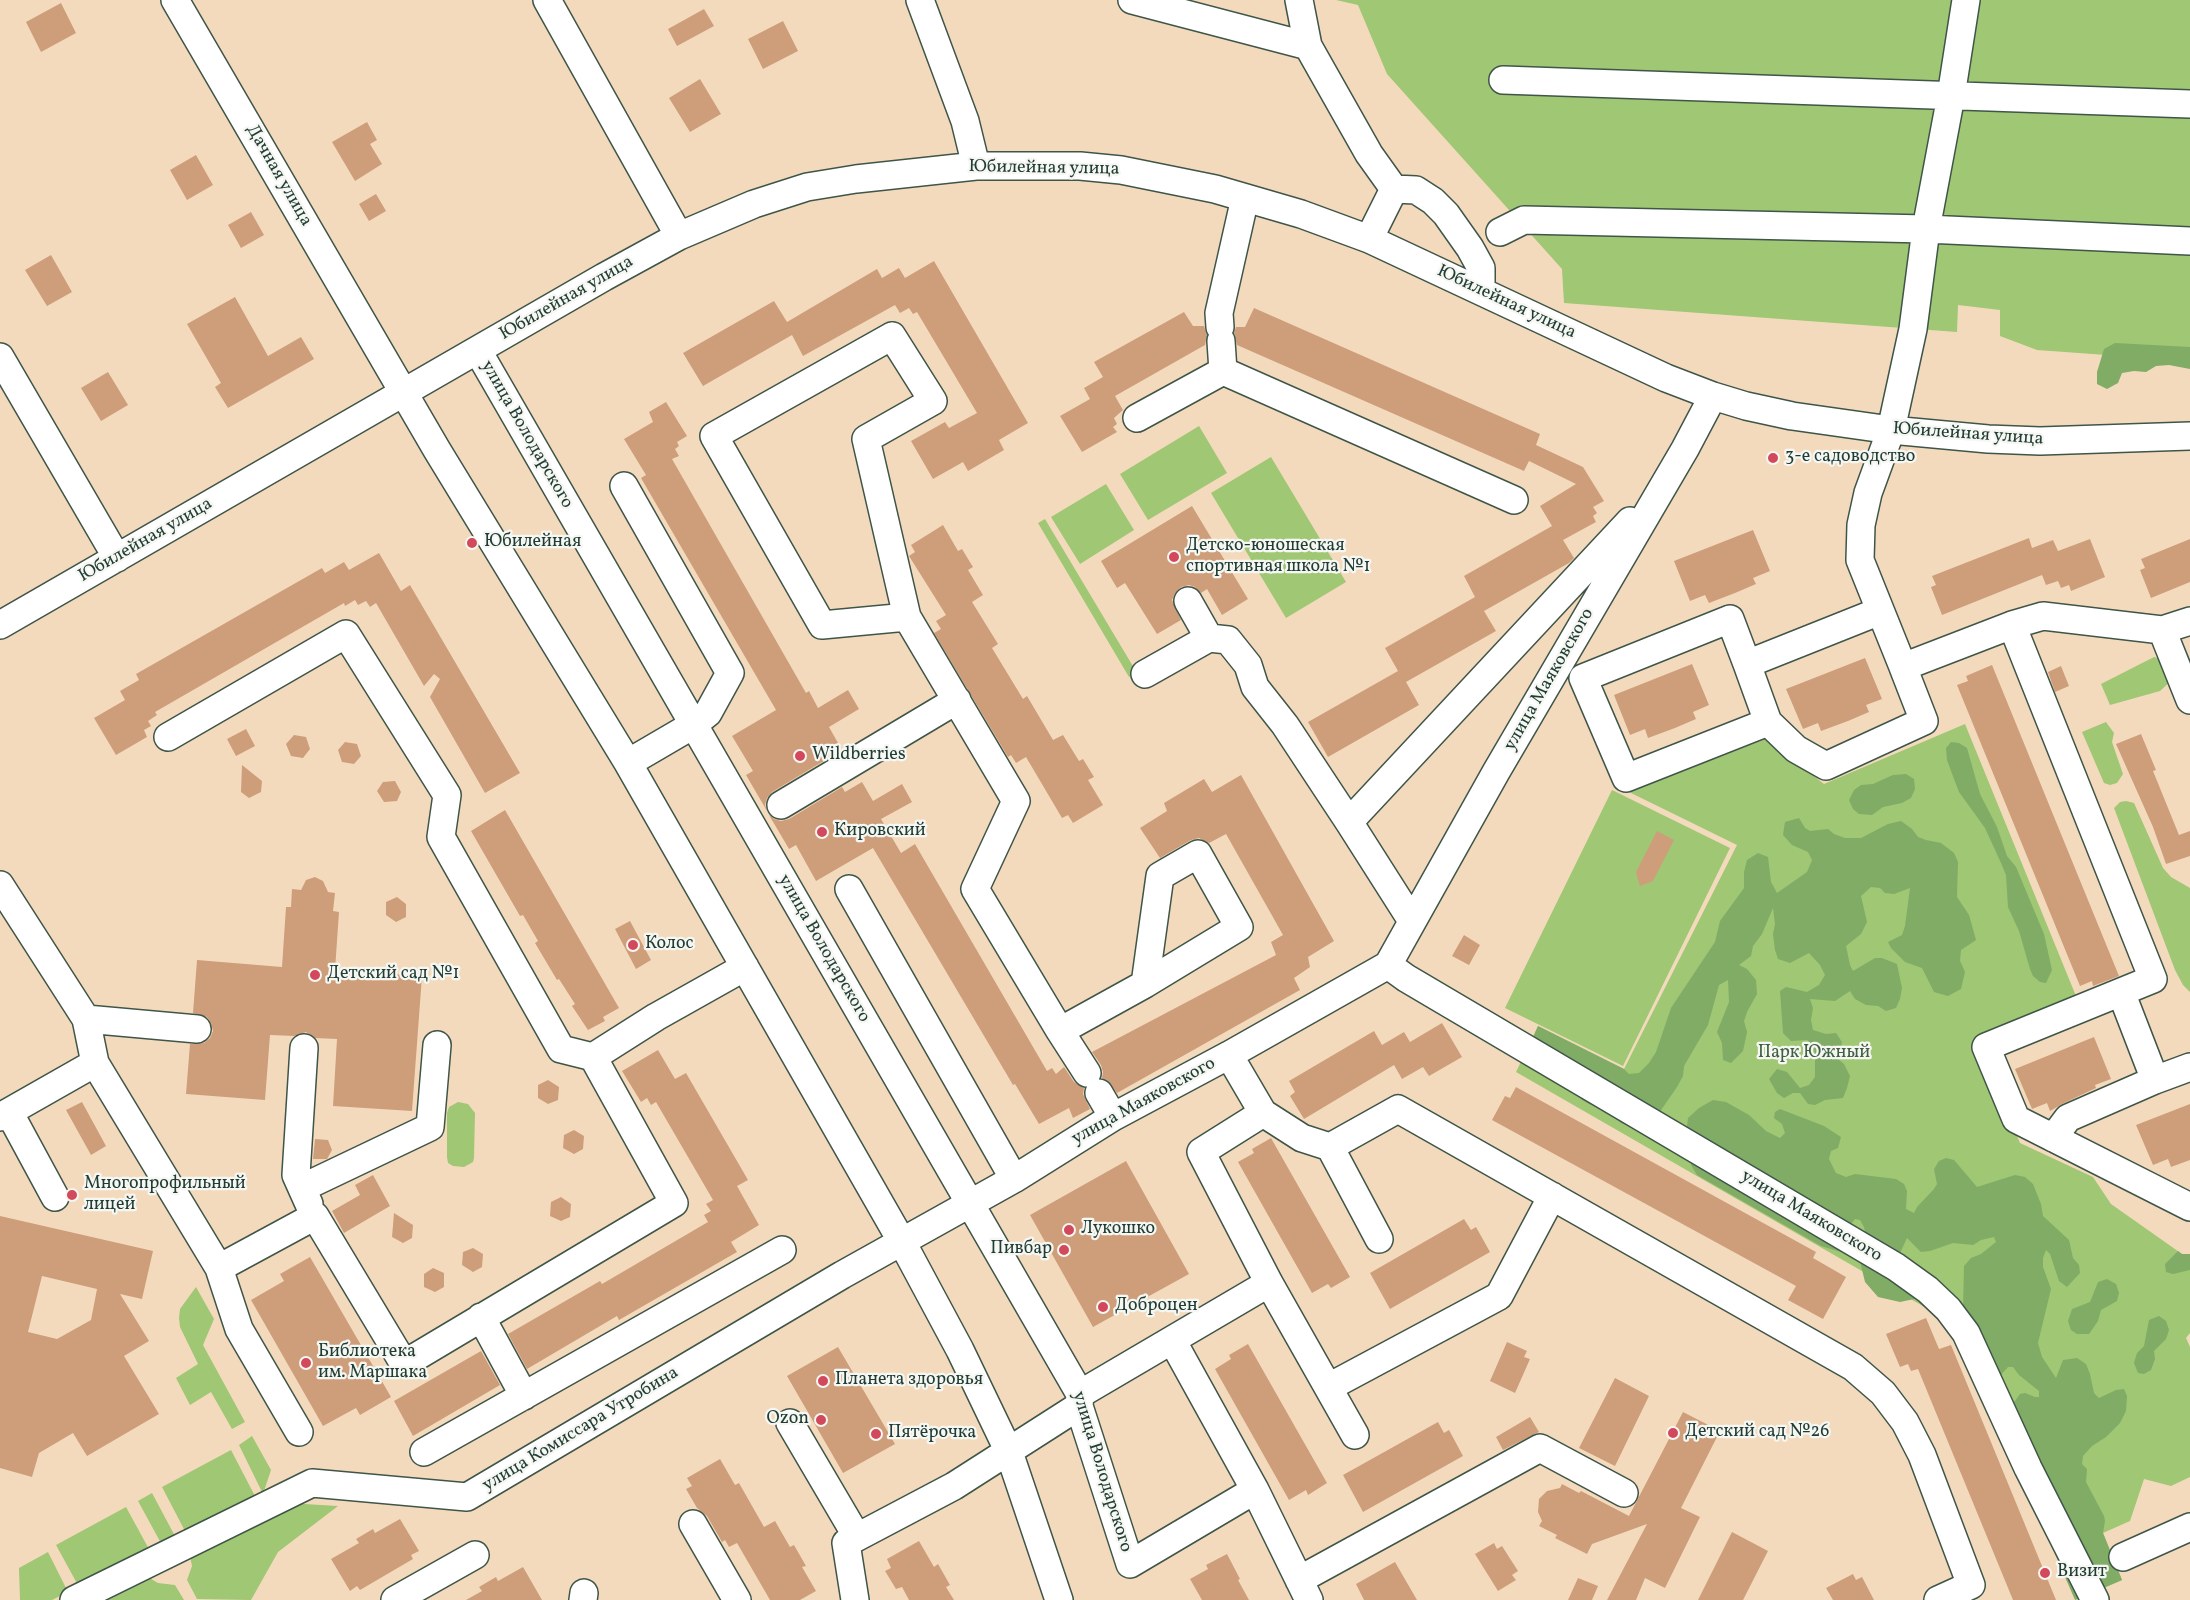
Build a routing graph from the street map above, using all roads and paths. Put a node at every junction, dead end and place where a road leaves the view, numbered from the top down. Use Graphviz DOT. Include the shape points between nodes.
graph roads {
  1 [pos="175,0"];
  2 [pos="548,0"];
  3 [pos="920,0"];
  4 [pos="1132,0"];
  5 [pos="1299,0"];
  6 [pos="1966,0"];
  7 [pos="1308,46"];
  8 [pos="1503,80"];
  9 [pos="1951,96"];
  10 [pos="2190,104"];
  11 [pos="976,166"];
  12 [pos="1394,189"];
  13 [pos="1245,198"];
  14 [pos="1926,229"];
  15 [pos="1500,232"];
  16 [pos="679,236"];
  17 [pos="1369,239"];
  18 [pos="2190,241"];
  19 [pos="1481,291"];
  20 [pos="478,351"];
  21 [pos="0,357"];
  22 [pos="1222,372"];
  23 [pos="405,392"];
  24 [pos="1713,396"];
  25 [pos="1137,417"];
  26 [pos="1891,430"];
  27 [pos="2190,436"];
  28 [pos="1665,484"];
  29 [pos="624,486"];
  30 [pos="1514,500"];
  31 [pos="117,558"];
  32 [pos="1188,601"];
  33 [pos="1880,610"];
  34 [pos="907,617"];
  35 [pos="2190,621"];
  36 [pos="0,625"];
  37 [pos="2012,625"];
  38 [pos="2162,630"];
  39 [pos="1209,638"];
  40 [pos="1747,664"];
  41 [pos="1559,665"];
  42 [pos="1903,667"];
  43 [pos="1145,674"];
  44 [pos="1583,678"];
  45 [pos="957,700"];
  46 [pos="2190,700"];
  47 [pos="1768,722"];
  48 [pos="693,725"];
  49 [pos="168,737"];
  50 [pos="628,763"];
  51 [pos="767,814"];
  52 [pos="1349,822"];
  53 [pos="0,885"];
  54 [pos="849,889"];
  55 [pos="1412,921"];
  56 [pos="1388,964"];
  57 [pos="745,967"];
  58 [pos="1144,984"];
  59 [pos="2121,992"];
  60 [pos="86,1019"];
  61 [pos="197,1029"];
  62 [pos="1060,1031"];
  63 [pos="437,1045"];
  64 [pos="304,1048"];
  65 [pos="1229,1055"];
  66 [pos="593,1057"];
  67 [pos="95,1063"];
  68 [pos="2190,1067"];
  69 [pos="2155,1080"];
  70 [pos="1263,1113"];
  71 [pos="5,1114"];
  72 [pos="1113,1117"];
  73 [pos="2054,1138"];
  74 [pos="1330,1147"];
  75 [pos="1014,1179"];
  76 [pos="302,1188"];
  77 [pos="1552,1196"];
  78 [pos="55,1197"];
  79 [pos="2187,1200"];
  80 [pos="971,1203"];
  81 [pos="315,1216"];
  82 [pos="1379,1239"];
  83 [pos="902,1242"];
  84 [pos="782,1250"];
  85 [pos="219,1268"];
  86 [pos="1269,1283"];
  87 [pos="481,1317"];
  88 [pos="1172,1340"];
  89 [pos="1329,1387"];
  90 [pos="524,1395"];
  91 [pos="1080,1400"];
  92 [pos="790,1423"];
  93 [pos="299,1432"];
  94 [pos="1355,1436"];
  95 [pos="423,1452"];
  96 [pos="1010,1452"];
  97 [pos="1255,1490"];
  98 [pos="1624,1493"];
  99 [pos="693,1524"];
  100 [pos="2190,1527"];
  101 [pos="857,1537"];
  102 [pos="475,1555"];
  103 [pos="2123,1557"];
  104 [pos="1304,1590"];
  105 [pos="74,1600"];
  106 [pos="395,1600"];
  107 [pos="736,1600"];
  108 [pos="855,1600"];
  109 [pos="1059,1600"];
  110 [pos="1938,1600"];
  111 [pos="2095,1600"];
  1 -- 23 [label="street, Дачная улица"];
  2 -- 16 [label="street"];
  3 -- 11 [label="street" via="965,121"];
  4 -- 7 [label="street"];
  5 -- 7 [label="street"];
  6 -- 9 [label="street"];
  7 -- 12 [label="street" via="1369,154"];
  8 -- 9 [label="street"];
  9 -- 10 [label="street"];
  9 -- 14 [label="street"];
  11 -- 13 [label="street, Юбилейная улица" via="1122,170"];
  11 -- 16 [label="street, Юбилейная улица" via="807,187 754,204"];
  12 -- 17 [label="street"];
  12 -- 19 [label="street" via="1416,190 1446,214 1481,268"];
  13 -- 17 [label="street, Юбилейная улица"];
  13 -- 22 [label="street" via="1219,313"];
  14 -- 15 [label="street" via="1524,220"];
  14 -- 18 [label="street"];
  14 -- 26 [label="street" via="1913,328"];
  16 -- 20 [label="street, Юбилейная улица"];
  17 -- 19 [label="street, Юбилейная улица"];
  19 -- 24 [label="street, Юбилейная улица"];
  20 -- 23 [label="street, Юбилейная улица"];
  20 -- 48 [label="street, улица Володарского"];
  21 -- 31 [label="street"];
  22 -- 25 [label="street"];
  22 -- 30 [label="street"];
  23 -- 31 [label="street, Юбилейная улица"];
  23 -- 50 [label="street"];
  24 -- 26 [label="street, Юбилейная улица" via="1792,416"];
  24 -- 28 [label="street, улица Маяковского"];
  26 -- 27 [label="street, Юбилейная улица" via="2040,441"];
  26 -- 33 [label="street" via="1868,492 1859,546 1860,560"];
  28 -- 41 [label="street, улица Маяковского"];
  28 -- 52 [label="street"];
  29 -- 48 [label="street" via="730,673 708,713"];
  31 -- 36 [label="street, Юбилейная улица"];
  32 -- 39 [label="street"];
  33 -- 40 [label="street"];
  33 -- 42 [label="street"];
  34 -- 34 [label="street" via="866,439 933,401 892,336 714,436 822,625"];
  34 -- 45 [label="street"];
  35 -- 38 [label="street"];
  37 -- 38 [label="street" via="2043,616"];
  37 -- 42 [label="street"];
  37 -- 59 [label="street" via="2153,979"];
  38 -- 46 [label="street"];
  39 -- 43 [label="street"];
  39 -- 52 [label="street" via="1228,640 1248,665 1256,687"];
  40 -- 44 [label="street" via="1730,619"];
  40 -- 47 [label="street"];
  41 -- 44 [label="street"];
  41 -- 55 [label="street, улица Маяковского"];
  42 -- 47 [label="street" via="1924,721 1826,766 1796,749"];
  44 -- 47 [label="street" via="1626,778"];
  45 -- 51 [label="street"];
  45 -- 62 [label="street" via="1016,801 975,889"];
  48 -- 50 [label="street"];
  48 -- 51 [label="street, улица Володарского"];
  49 -- 66 [label="street" via="346,634 447,795 441,837 561,1048"];
  50 -- 57 [label="street"];
  51 -- 80 [label="street, улица Володарского" via="815,937"];
  52 -- 55 [label="street"];
  53 -- 60 [label="street"];
  54 -- 75 [label="street"];
  55 -- 56 [label="street, улица Маяковского"];
  56 -- 65 [label="street, улица Маяковского"];
  56 -- 111 [label="street, улица Маяковского" via="1896,1267 1928,1290 1966,1333"];
  57 -- 66 [label="street"];
  57 -- 83 [label="street"];
  58 -- 58 [label="street" via="1160,876 1198,854 1239,927"];
  58 -- 62 [label="street"];
  59 -- 69 [label="street"];
  59 -- 73 [label="street" via="1986,1047 2016,1119"];
  60 -- 61 [label="street"];
  60 -- 67 [label="street"];
  62 -- 72 [label="street"];
  63 -- 76 [label="street" via="430,1127"];
  64 -- 76 [label="street" via="296,1175"];
  65 -- 70 [label="street"];
  65 -- 72 [label="street, улица Маяковского"];
  66 -- 87 [label="street" via="674,1203"];
  67 -- 71 [label="street"];
  67 -- 85 [label="street"];
  68 -- 69 [label="street"];
  69 -- 73 [label="street" via="2068,1118"];
  70 -- 74 [label="street" via="1302,1138"];
  70 -- 86 [label="street" via="1201,1152"];
  71 -- 78 [label="street"];
  72 -- 75 [label="street, улица Маяковского"];
  73 -- 79 [label="street"];
  74 -- 77 [label="street" via="1398,1109"];
  74 -- 82 [label="street"];
  75 -- 80 [label="street, улица Маяковского"];
  76 -- 81 [label="street"];
  77 -- 89 [label="street" via="1499,1296"];
  77 -- 110 [label="street" via="1853,1367 1883,1393 1905,1422 1922,1455 1971,1585"];
  80 -- 83 [label="street, улица Маяковского"];
  80 -- 91 [label="street, улица Володарского"];
  81 -- 85 [label="street"];
  81 -- 87 [label="street" via="404,1364"];
  83 -- 96 [label="street"];
  83 -- 105 [label="street, улица Комиссара Утробина" via="467,1497 312,1483"];
  84 -- 90 [label="street"];
  85 -- 93 [label="street" via="238,1329"];
  86 -- 88 [label="street"];
  86 -- 89 [label="street"];
  87 -- 90 [label="street"];
  88 -- 91 [label="street"];
  88 -- 97 [label="street"];
  89 -- 94 [label="street"];
  90 -- 95 [label="street"];
  91 -- 96 [label="street"];
  91 -- 97 [label="street, улица Володарского" via="1130,1564"];
  92 -- 101 [label="street"];
  96 -- 101 [label="street"];
  96 -- 109 [label="street"];
  97 -- 104 [label="street"];
  98 -- 104 [label="street" via="1540,1448"];
  99 -- 107 [label="street"];
  100 -- 103 [label="street"];
  101 -- 108 [label="street" via="846,1543"];
  102 -- 106 [label="street"];
}
